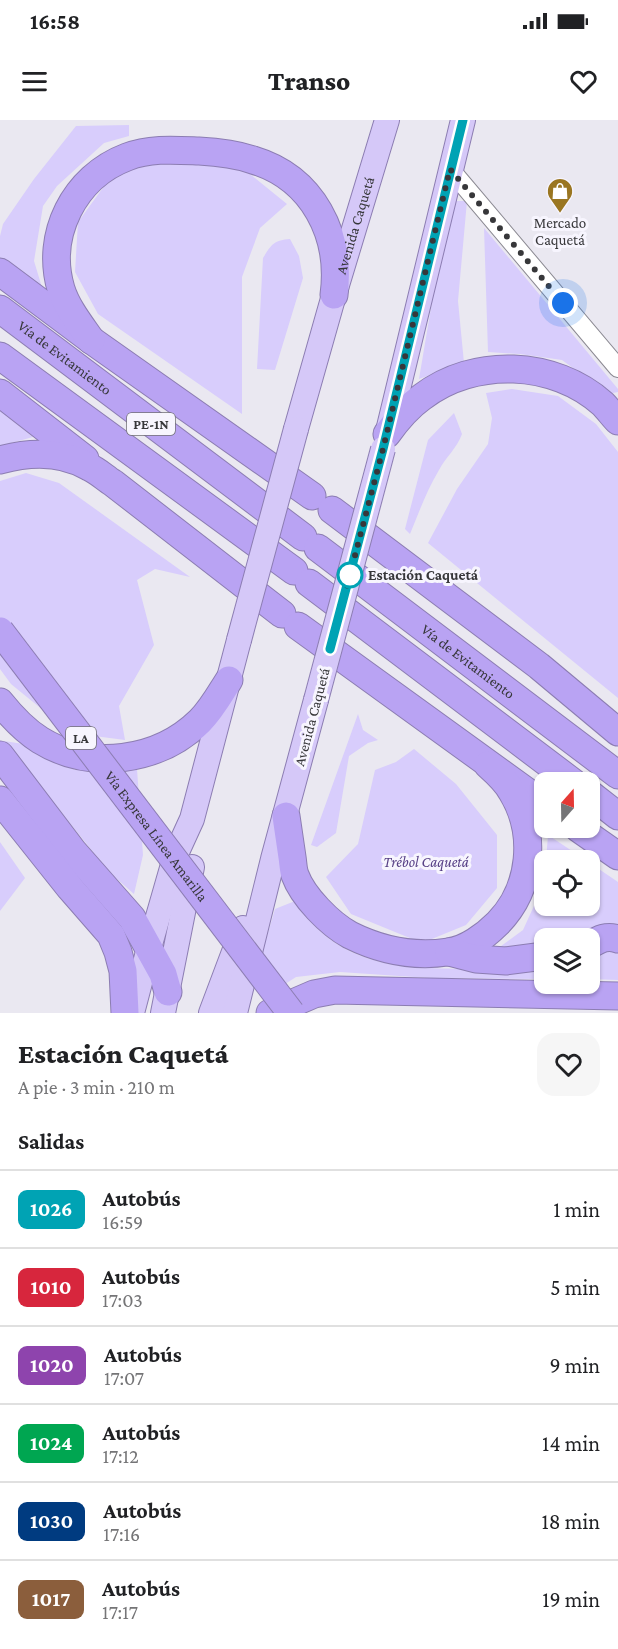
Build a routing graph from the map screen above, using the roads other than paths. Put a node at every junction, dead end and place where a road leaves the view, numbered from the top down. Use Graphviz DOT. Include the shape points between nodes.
graph roads {
  1 [pos="387,120"];
  2 [pos="463,120"];
  3 [pos="450,169"];
  4 [pos="0,272"];
  5 [pos="334,295"];
  6 [pos="0,302"];
  7 [pos="0,309"];
  8 [pos="91,340"];
  9 [pos="0,356"];
  10 [pos="618,368"];
  11 [pos="0,393"];
  12 [pos="618,422"];
  13 [pos="385,441"];
  14 [pos="0,460"];
  15 [pos="113,483"];
  16 [pos="0,631"];
  17 [pos="539,666"];
  18 [pos="229,680"];
  19 [pos="0,702"];
  20 [pos="618,711"];
  21 [pos="618,732"];
  22 [pos="0,755"];
  23 [pos="488,765"];
  24 [pos="559,772"];
  25 [pos="618,775"];
  26 [pos="534,797"];
  27 [pos="0,800"];
  28 [pos="600,802"];
  29 [pos="286,816"];
  30 [pos="618,816"];
  31 [pos="192,819"];
  32 [pos="592,838"];
  33 [pos="618,856"];
  34 [pos="273,859"];
  35 [pos="600,939"];
  36 [pos="618,939"];
  37 [pos="149,948"];
  38 [pos="449,952"];
  39 [pos="534,958"];
  40 [pos="618,996"];
  41 [pos="165,1003"];
  42 [pos="125,1013"];
  43 [pos="132,1013"];
  44 [pos="211,1013"];
  45 [pos="235,1013"];
  46 [pos="270,1013"];
  47 [pos="291,1013"];
  1 -- 5 [label="main road, Avenida Caquetá"];
  2 -- 3 [label="main road, Avenida Caquetá"];
  3 -- 10 [label="street"];
  3 -- 13 [label="main road, Avenida Caquetá"];
  4 -- 8 [label="highway"];
  5 -- 8 [label="highway" via="336,265 330,234 316,207 289,179 268,166 238,156 187,150 145,152 128,156 99,172 75,197 61,226 57,259 62,291"];
  5 -- 18 [label="main road, Avenida Caquetá, bridge"];
  6 -- 8 [label="highway"];
  7 -- 25 [label="highway, Vía de Evitamiento / PE-1N"];
  8 -- 17 [label="highway" via="322,503"];
  9 -- 24 [label="highway, PE-1N"];
  11 -- 15 [label="highway"];
  12 -- 13 [label="highway" via="604,405 571,383 532,370 493,369 439,386 410,406"];
  13 -- 29 [label="main road, Avenida Caquetá, bridge"];
  14 -- 15 [label="highway" via="30,454 60,456 89,466"];
  15 -- 23 [label="highway" via="290,620"];
  16 -- 47 [label="highway, Vía Expresa Línea Amarilla / LA, bridge"];
  17 -- 20 [label="highway"];
  17 -- 21 [label="highway"];
  18 -- 19 [label="highway" via="212,707 188,732 157,749 126,757 91,758 57,748 26,730"];
  18 -- 31 [label="main road, Avenida Caquetá"];
  22 -- 37 [label="highway" via="73,851 123,906"];
  23 -- 26 [label="highway"];
  23 -- 38 [label="highway" via="520,806 528,841 525,876 512,905 492,930"];
  27 -- 42 [label="highway" via="111,935 123,971"];
  28 -- 30 [label="highway"];
  29 -- 34 [label="main road, Avenida Caquetá"];
  29 -- 38 [label="highway" via="295,875 317,909 341,930 367,944 392,951"];
  31 -- 37 [label="main road, Avenida Caquetá" via="176,854"];
  31 -- 41 [label="main road, Avenida Caquetá" via="192,870"];
  32 -- 33 [label="highway"];
  34 -- 44 [label="main road, Avenida Caquetá"];
  34 -- 45 [label="main road, Avenida Caquetá"];
  35 -- 36 [label="highway"];
  37 -- 41 [label="highway" via="163,974"];
  37 -- 43 [label="main road, Avenida Caquetá"];
  38 -- 39 [label="highway" via="506,962"];
  40 -- 46 [label="highway" via="334,990"];
}
